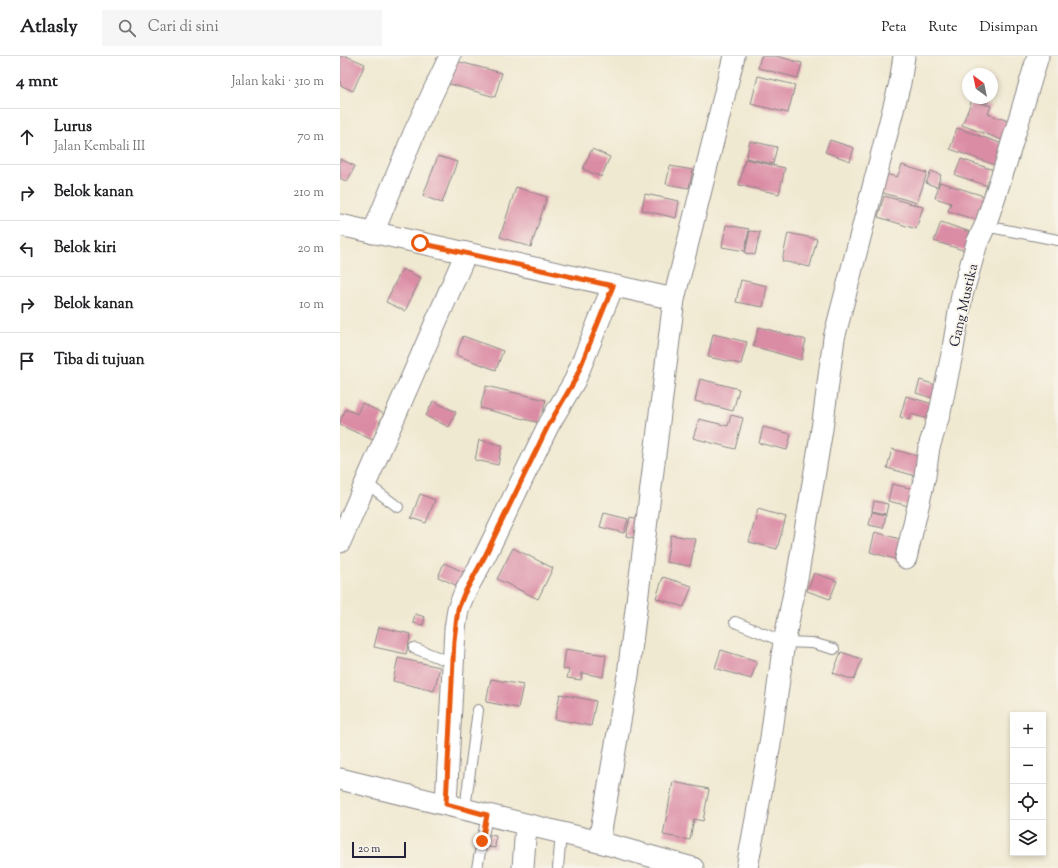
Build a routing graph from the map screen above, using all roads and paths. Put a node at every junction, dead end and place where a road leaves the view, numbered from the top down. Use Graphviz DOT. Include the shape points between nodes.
graph roads {
  1 [pos="450,56"];
  2 [pos="734,56"];
  3 [pos="904,56"];
  4 [pos="1038,56"];
  5 [pos="340,225"];
  6 [pos="985,226"];
  7 [pos="373,233"];
  8 [pos="1058,240"];
  9 [pos="466,253"];
  10 [pos="613,286"];
  11 [pos="674,299"];
  12 [pos="366,483"];
  13 [pos="398,507"];
  14 [pos="340,542"];
  15 [pos="906,558"];
  16 [pos="735,622"];
  17 [pos="784,642"];
  18 [pos="414,648"];
  19 [pos="834,649"];
  20 [pos="453,663"];
  21 [pos="478,710"];
  22 [pos="340,779"];
  23 [pos="455,807"];
  24 [pos="487,815"];
  25 [pos="526,825"];
  26 [pos="561,833"];
  27 [pos="598,842"];
  28 [pos="478,868"];
  29 [pos="523,868"];
  30 [pos="558,868"];
  31 [pos="693,868"];
  32 [pos="747,868"];
  1 -- 7 [label="street" via="414,133"];
  2 -- 11 [label="street"];
  3 -- 17 [label="street" via="900,83 834,338 822,429"];
  4 -- 6 [label="street, Gang Mustika"];
  5 -- 7 [label="street"];
  6 -- 8 [label="lane"];
  6 -- 15 [label="street, Gang Mustika" via="977,242 962,296 940,412"];
  7 -- 9 [label="street"];
  9 -- 10 [label="street"];
  9 -- 12 [label="street"];
  10 -- 11 [label="street"];
  10 -- 20 [label="street" via="575,380 548,426 460,604 455,629"];
  11 -- 27 [label="street" via="628,675"];
  12 -- 13 [label="lane"];
  12 -- 14 [label="street"];
  16 -- 17 [label="lane"];
  17 -- 19 [label="lane" via="812,643"];
  17 -- 32 [label="street" via="771,738"];
  18 -- 20 [label="lane"];
  20 -- 23 [label="street"];
  21 -- 23 [label="lane"];
  22 -- 23 [label="street"];
  23 -- 24 [label="street"];
  24 -- 25 [label="street"];
  24 -- 28 [label="lane"];
  25 -- 26 [label="street"];
  25 -- 29 [label="street"];
  26 -- 27 [label="street"];
  26 -- 30 [label="lane"];
  27 -- 31 [label="street"];
}
